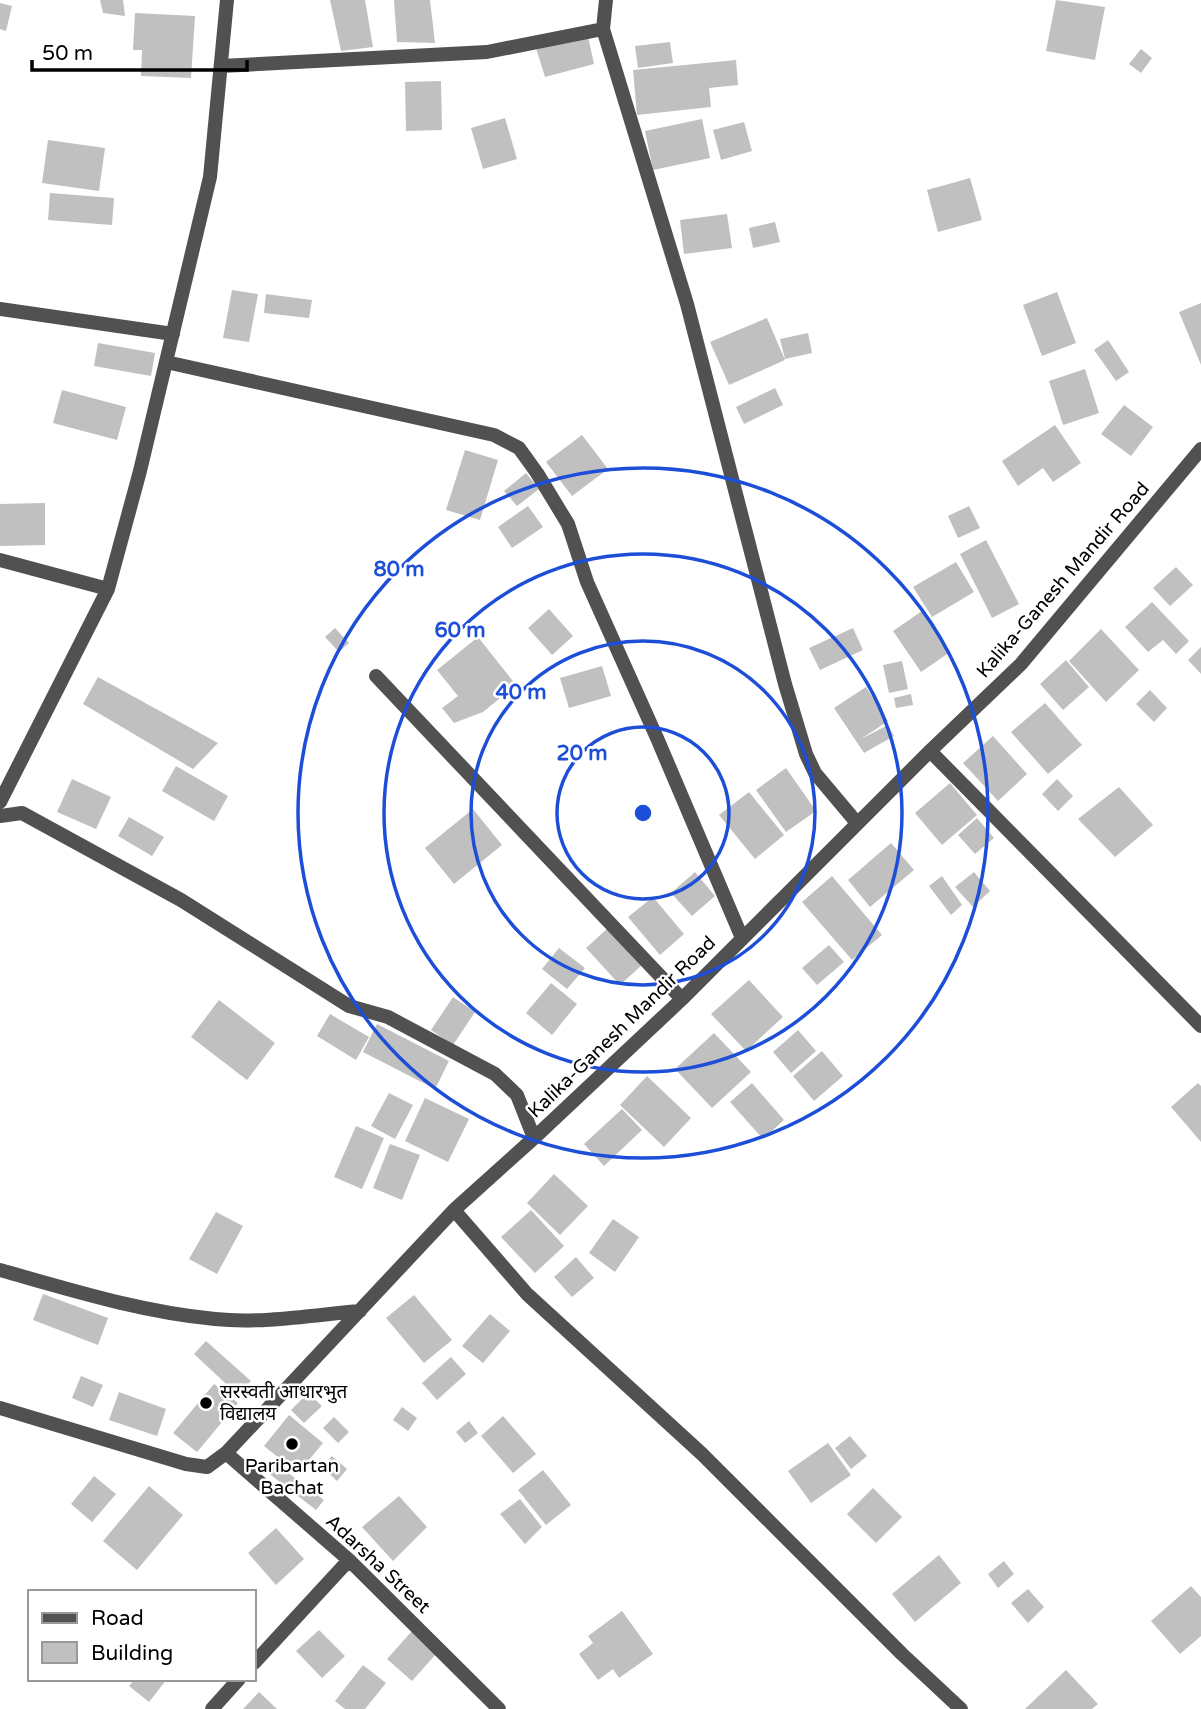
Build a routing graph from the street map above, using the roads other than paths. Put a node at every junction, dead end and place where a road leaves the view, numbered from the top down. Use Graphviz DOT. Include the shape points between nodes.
graph roads {
  1 [pos="227,0"];
  2 [pos="606,0"];
  3 [pos="603,29"];
  4 [pos="221,66"];
  5 [pos="0,309"];
  6 [pos="173,334"];
  7 [pos="166,362"];
  8 [pos="1201,449"];
  9 [pos="0,560"];
  10 [pos="108,589"];
  11 [pos="376,676"];
  12 [pos="930,751"];
  13 [pos="0,802"];
  14 [pos="0,816"];
  15 [pos="857,824"];
  16 [pos="741,938"];
  17 [pos="682,999"];
  18 [pos="1201,1026"];
  19 [pos="534,1138"];
  20 [pos="454,1210"];
  21 [pos="0,1270"];
  22 [pos="360,1311"];
  23 [pos="0,1408"];
  24 [pos="226,1453"];
  25 [pos="349,1560"];
  26 [pos="256,1661"];
  27 [pos="237,1681"];
  28 [pos="212,1709"];
  29 [pos="499,1709"];
  30 [pos="961,1709"];
  1 -- 4 [label="street"];
  2 -- 3 [label="street"];
  3 -- 4 [label="street" via="487,52"];
  3 -- 15 [label="street" via="687,303 806,754 815,773"];
  4 -- 6 [label="street" via="210,177"];
  5 -- 6 [label="street"];
  6 -- 7 [label="street"];
  7 -- 10 [label="street"];
  7 -- 16 [label="street" via="494,435 519,449 568,524 587,582"];
  8 -- 12 [label="street, Kalika-Ganesh Mandir Road" via="1021,664"];
  9 -- 10 [label="street"];
  10 -- 13 [label="street"];
  11 -- 17 [label="street"];
  12 -- 15 [label="street, Kalika-Ganesh Mandir Road"];
  12 -- 18 [label="street"];
  14 -- 19 [label="street" via="22,813 181,900 349,1006 388,1017 495,1074 517,1095"];
  15 -- 16 [label="street, Kalika-Ganesh Mandir Road"];
  16 -- 17 [label="street, Kalika-Ganesh Mandir Road"];
  17 -- 19 [label="street, Kalika-Ganesh Mandir Road"];
  19 -- 20 [label="street, Kalika-Ganesh Mandir Road"];
  20 -- 22 [label="street, Kalika-Ganesh Mandir Road"];
  20 -- 30 [label="street" via="527,1294 702,1454"];
  21 -- 22 [label="street" via="137,1308 217,1319"];
  22 -- 24 [label="street, Kalika-Ganesh Mandir Road"];
  23 -- 24 [label="street, Kalika-Ganesh Mandir Road" via="186,1464 207,1467"];
  24 -- 25 [label="street, Adarsha Street"];
  25 -- 26 [label="street"];
  25 -- 29 [label="street, Adarsha Street"];
  27 -- 28 [label="street"];
}
